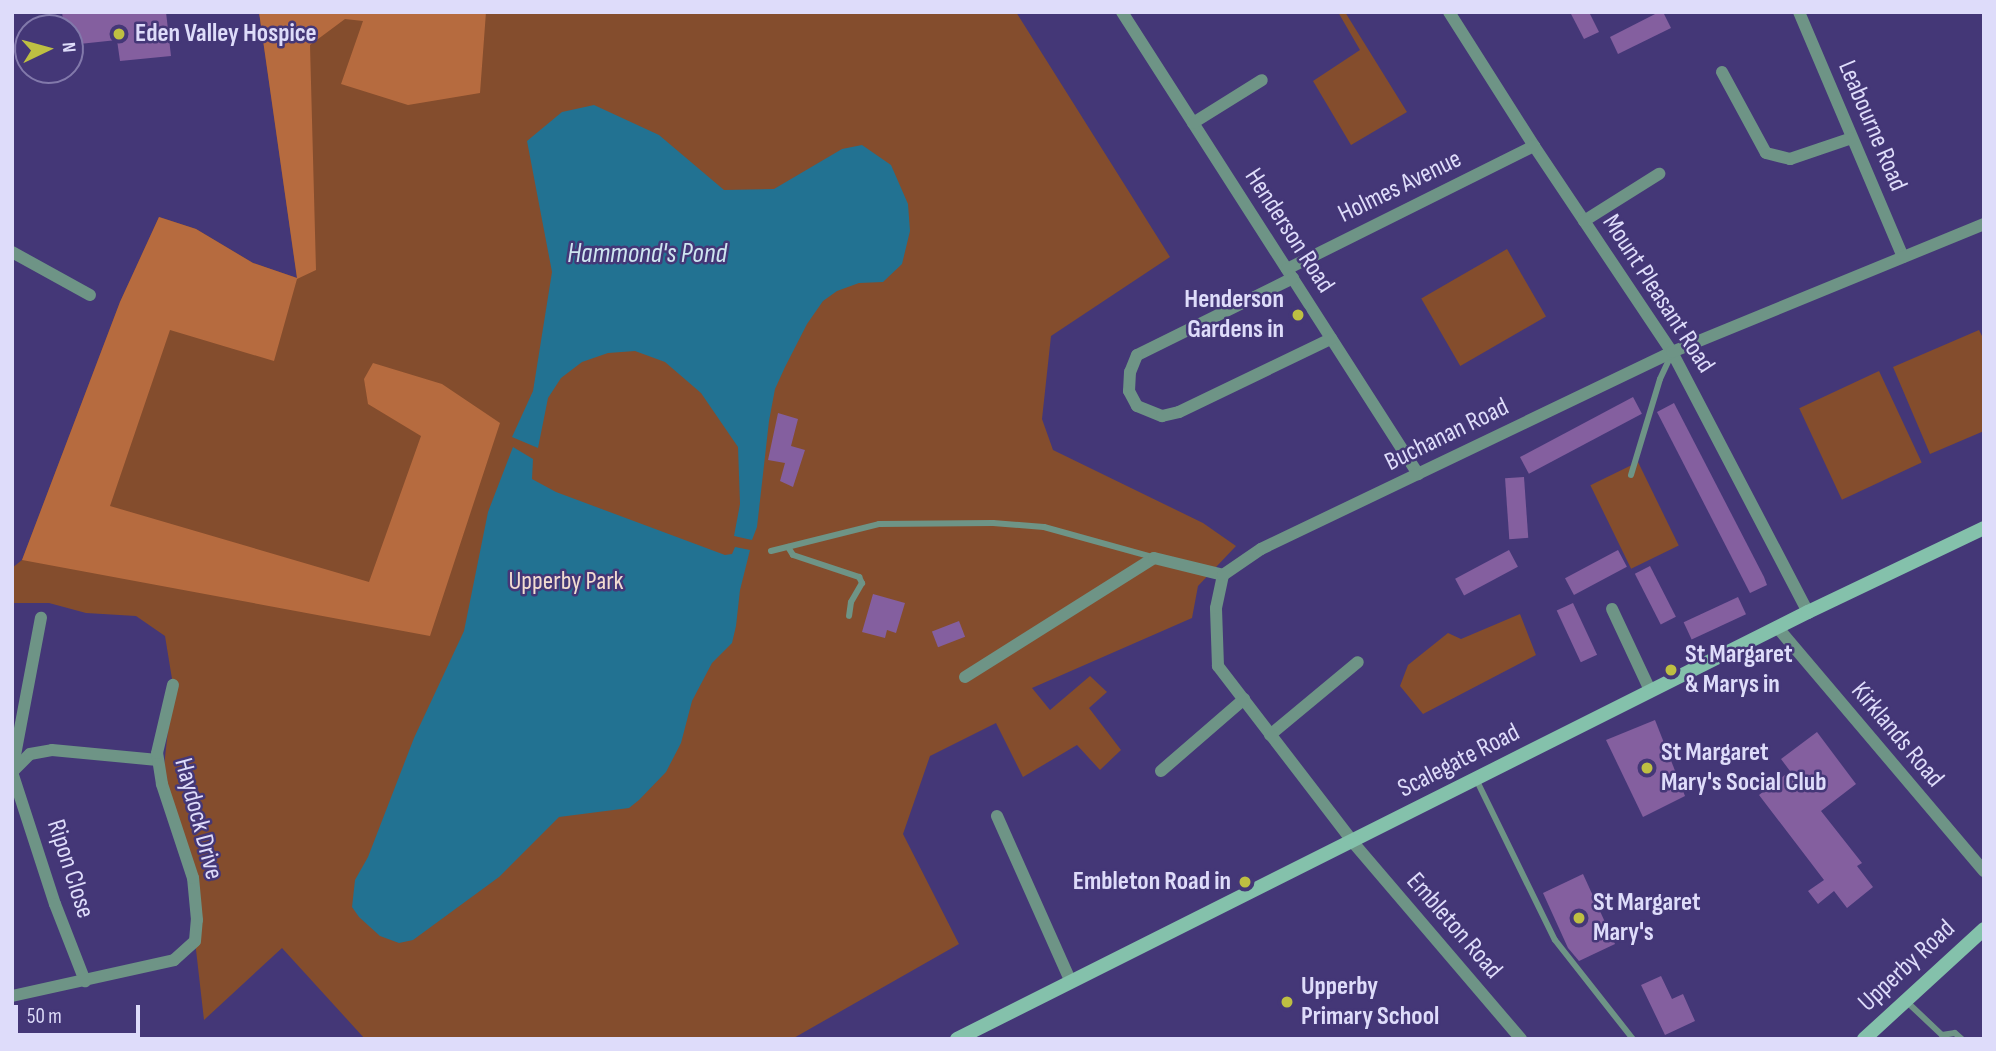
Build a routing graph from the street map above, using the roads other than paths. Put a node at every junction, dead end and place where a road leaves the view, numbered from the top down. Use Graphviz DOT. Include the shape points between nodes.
graph roads {
  1 [pos="1122,12"];
  2 [pos="1449,12"];
  3 [pos="1799,12"];
  4 [pos="1722,72"];
  5 [pos="1262,80"];
  6 [pos="1193,123"];
  7 [pos="1852,138"];
  8 [pos="1534,146"];
  9 [pos="1659,174"];
  10 [pos="1584,221"];
  11 [pos="1984,224"];
  12 [pos="12,252"];
  13 [pos="1903,257"];
  14 [pos="1290,273"];
  15 [pos="90,295"];
  16 [pos="1332,339"];
  17 [pos="1672,352"];
  18 [pos="1418,474"];
  19 [pos="1631,475"];
  20 [pos="1984,528"];
  21 [pos="788,547"];
  22 [pos="771,551"];
  23 [pos="1154,558"];
  24 [pos="1223,575"];
  25 [pos="1612,609"];
  26 [pos="1808,612"];
  27 [pos="849,616"];
  28 [pos="41,618"];
  29 [pos="1777,627"];
  30 [pos="1358,662"];
  31 [pos="965,677"];
  32 [pos="173,685"];
  33 [pos="1650,690"];
  34 [pos="1244,699"];
  35 [pos="1270,735"];
  36 [pos="158,760"];
  37 [pos="1161,771"];
  38 [pos="12,772"];
  39 [pos="1476,779"];
  40 [pos="997,816"];
  41 [pos="1353,842"];
  42 [pos="1984,871"];
  43 [pos="1984,929"];
  44 [pos="85,981"];
  45 [pos="1071,982"];
  46 [pos="12,996"];
  47 [pos="1906,1001"];
  48 [pos="957,1039"];
  49 [pos="1521,1039"];
  50 [pos="1633,1039"];
  51 [pos="1864,1039"];
  52 [pos="1962,1039"];
  1 -- 6 [label="street, Henderson Road"];
  2 -- 8 [label="street, Mount Pleasant Road"];
  3 -- 7 [label="street, Leabourne Road"];
  4 -- 7 [label="street" via="1766,153 1790,159"];
  5 -- 6 [label="street"];
  6 -- 14 [label="street, Henderson Road"];
  7 -- 13 [label="street, Leabourne Road"];
  8 -- 10 [label="street, Mount Pleasant Road"];
  8 -- 14 [label="street, Holmes Avenue"];
  9 -- 10 [label="street"];
  10 -- 17 [label="street, Mount Pleasant Road"];
  11 -- 13 [label="street, Buchanan Road"];
  12 -- 15 [label="street"];
  13 -- 17 [label="street, Buchanan Road"];
  14 -- 16 [label="street, Henderson Road"];
  14 -- 16 [label="street, Holmes Avenue" via="1137,355 1129,391 1137,406 1162,415 1180,412"];
  16 -- 18 [label="street, Henderson Road"];
  17 -- 18 [label="street, Buchanan Road"];
  17 -- 19 [label="lane"];
  17 -- 26 [label="street, Mount Pleasant Road"];
  18 -- 24 [label="street, Buchanan Road" via="1261,549"];
  20 -- 26 [label="street, Scalegate Road"];
  21 -- 22 [label="lane"];
  21 -- 23 [label="lane" via="879,524 993,523 1044,527"];
  21 -- 27 [label="lane" via="793,555 859,577 862,583"];
  23 -- 24 [label="street"];
  23 -- 31 [label="street"];
  24 -- 34 [label="street" via="1216,608 1218,666"];
  25 -- 33 [label="street"];
  26 -- 29 [label="street, Scalegate Road"];
  28 -- 38 [label="street, Ripon Close"];
  29 -- 33 [label="street, Scalegate Road"];
  29 -- 42 [label="street, Kirklands Road"];
  30 -- 35 [label="street"];
  32 -- 36 [label="street, Haydock Drive"];
  33 -- 39 [label="street, Scalegate Road"];
  34 -- 35 [label="street"];
  34 -- 37 [label="street"];
  35 -- 41 [label="street"];
  36 -- 38 [label="street" via="52,750 30,754"];
  36 -- 44 [label="street, Haydock Drive" via="193,878 195,941 174,960"];
  38 -- 44 [label="street, Ripon Close"];
  39 -- 41 [label="street, Scalegate Road"];
  39 -- 50 [label="lane" via="1555,940"];
  40 -- 45 [label="street"];
  41 -- 45 [label="street, Scalegate Road"];
  41 -- 49 [label="street, Embleton Road"];
  43 -- 47 [label="street, Upperby Road"];
  44 -- 46 [label="street, Haydock Drive"];
  45 -- 48 [label="street, Scalegate Road"];
  47 -- 51 [label="street, Upperby Road"];
  47 -- 52 [label="lane" via="1942,1035 1955,1033"];
}
